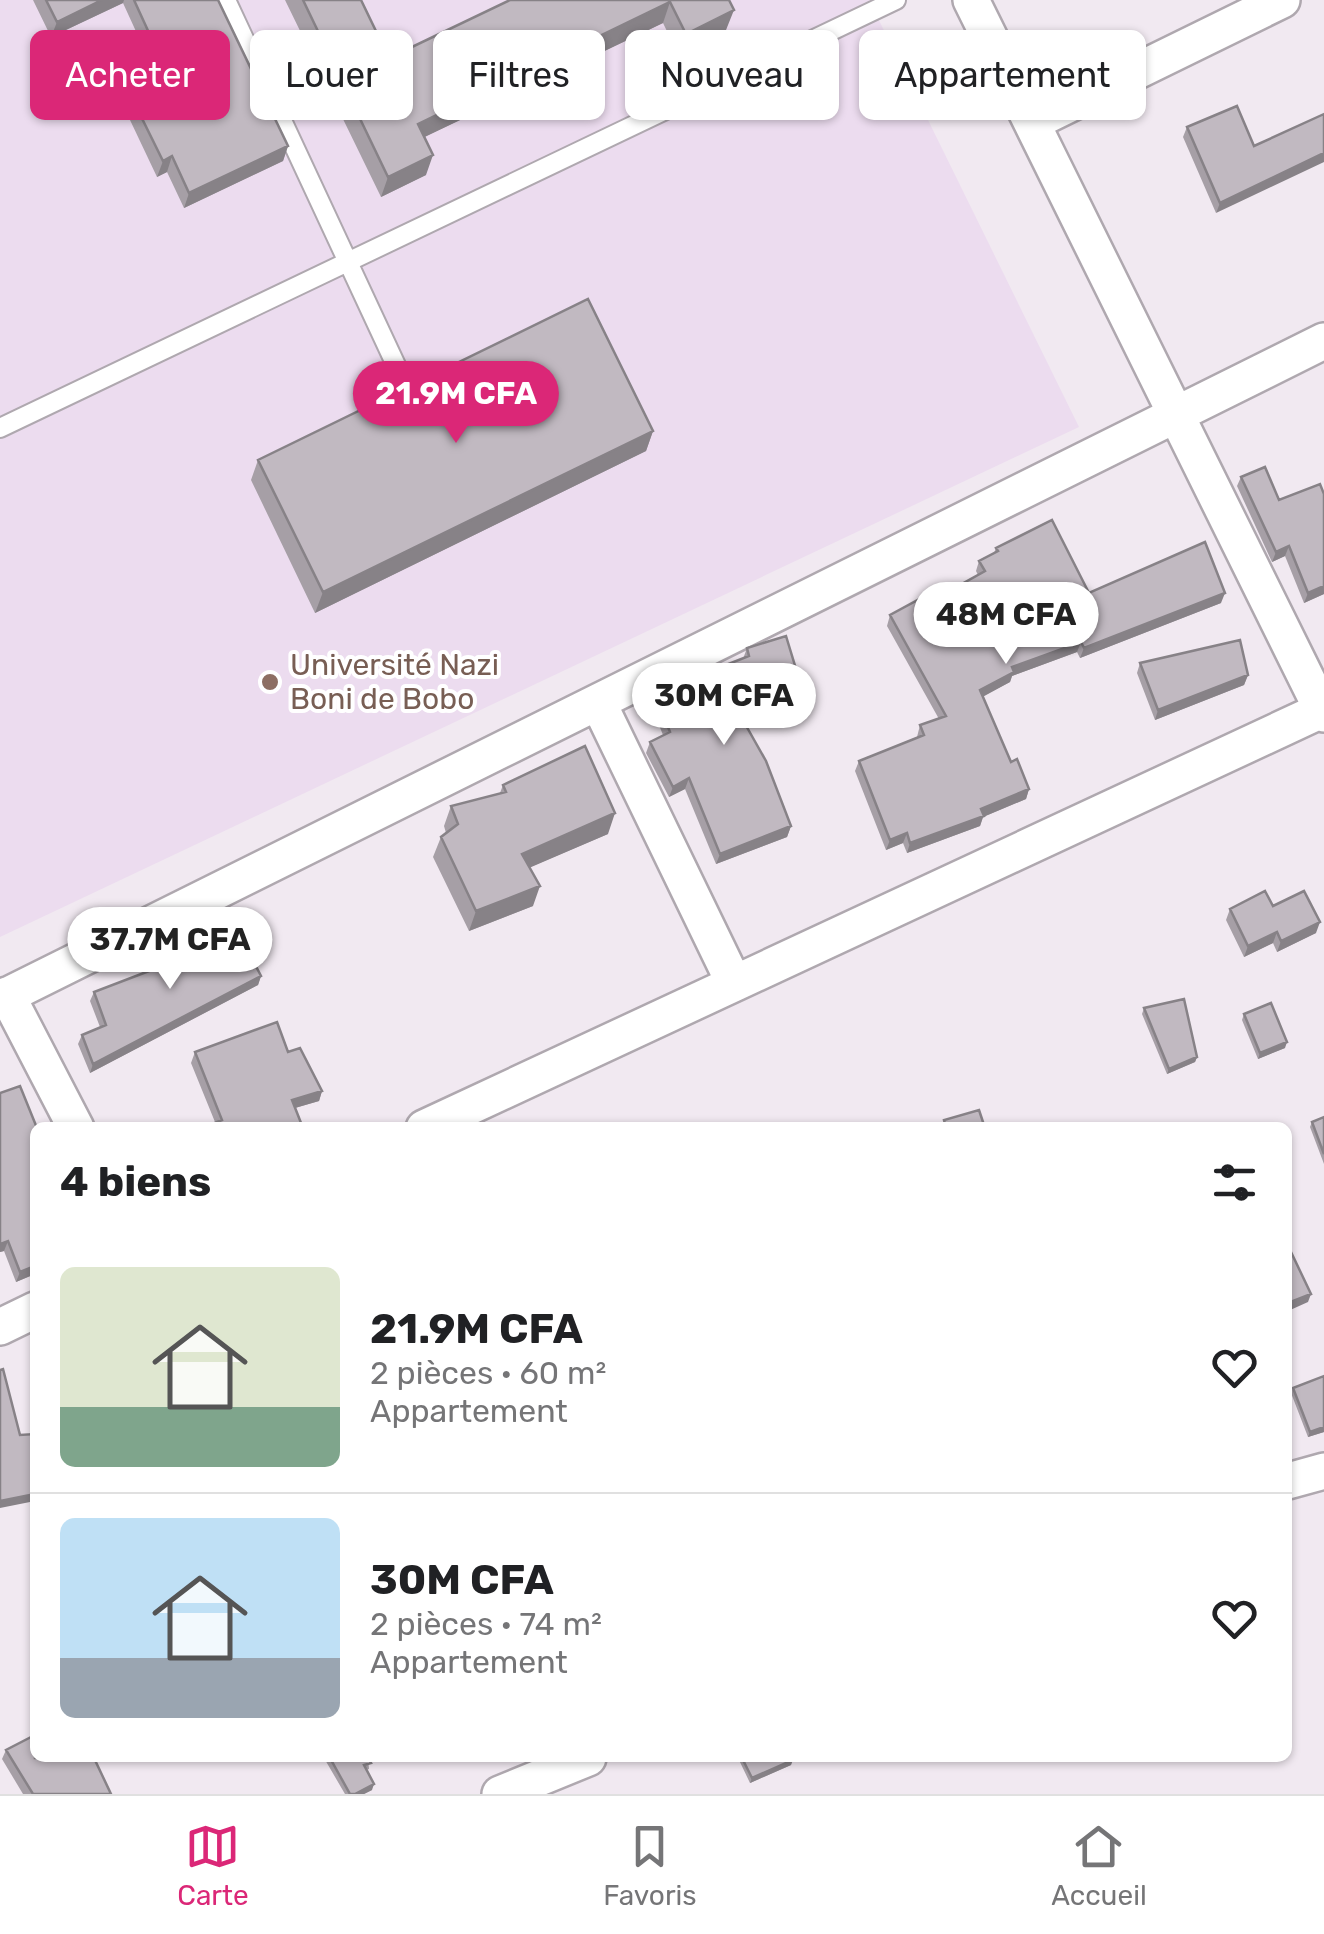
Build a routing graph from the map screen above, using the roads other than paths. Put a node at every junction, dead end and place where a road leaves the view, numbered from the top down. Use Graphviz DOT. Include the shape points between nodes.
graph roads {
  1 [pos="226,0"];
  2 [pos="971,0"];
  3 [pos="1282,0"];
  4 [pos="889,1"];
  5 [pos="1033,122"];
  6 [pos="349,264"];
  7 [pos="1324,341"];
  8 [pos="408,391"];
  9 [pos="1176,414"];
  10 [pos="0,428"];
  11 [pos="598,702"];
  12 [pos="1323,711"];
  13 [pos="734,984"];
  14 [pos="3,997"];
  15 [pos="73,1122"];
  16 [pos="437,1122"];
  17 [pos="30,1312"];
  18 [pos="0,1326"];
  19 [pos="1324,1471"];
  20 [pos="1292,1480"];
  21 [pos="578,1762"];
  22 [pos="500,1794"];
  1 -- 6 [label="lane"];
  2 -- 5 [label="street"];
  3 -- 5 [label="street"];
  4 -- 6 [label="lane"];
  5 -- 9 [label="street"];
  6 -- 8 [label="lane"];
  6 -- 10 [label="lane"];
  7 -- 9 [label="street"];
  9 -- 11 [label="street"];
  9 -- 12 [label="street"];
  11 -- 13 [label="street"];
  11 -- 14 [label="street"];
  12 -- 13 [label="street"];
  13 -- 16 [label="street"];
  14 -- 15 [label="street"];
  17 -- 18 [label="street"];
  19 -- 20 [label="street"];
  21 -- 22 [label="street"];
}
